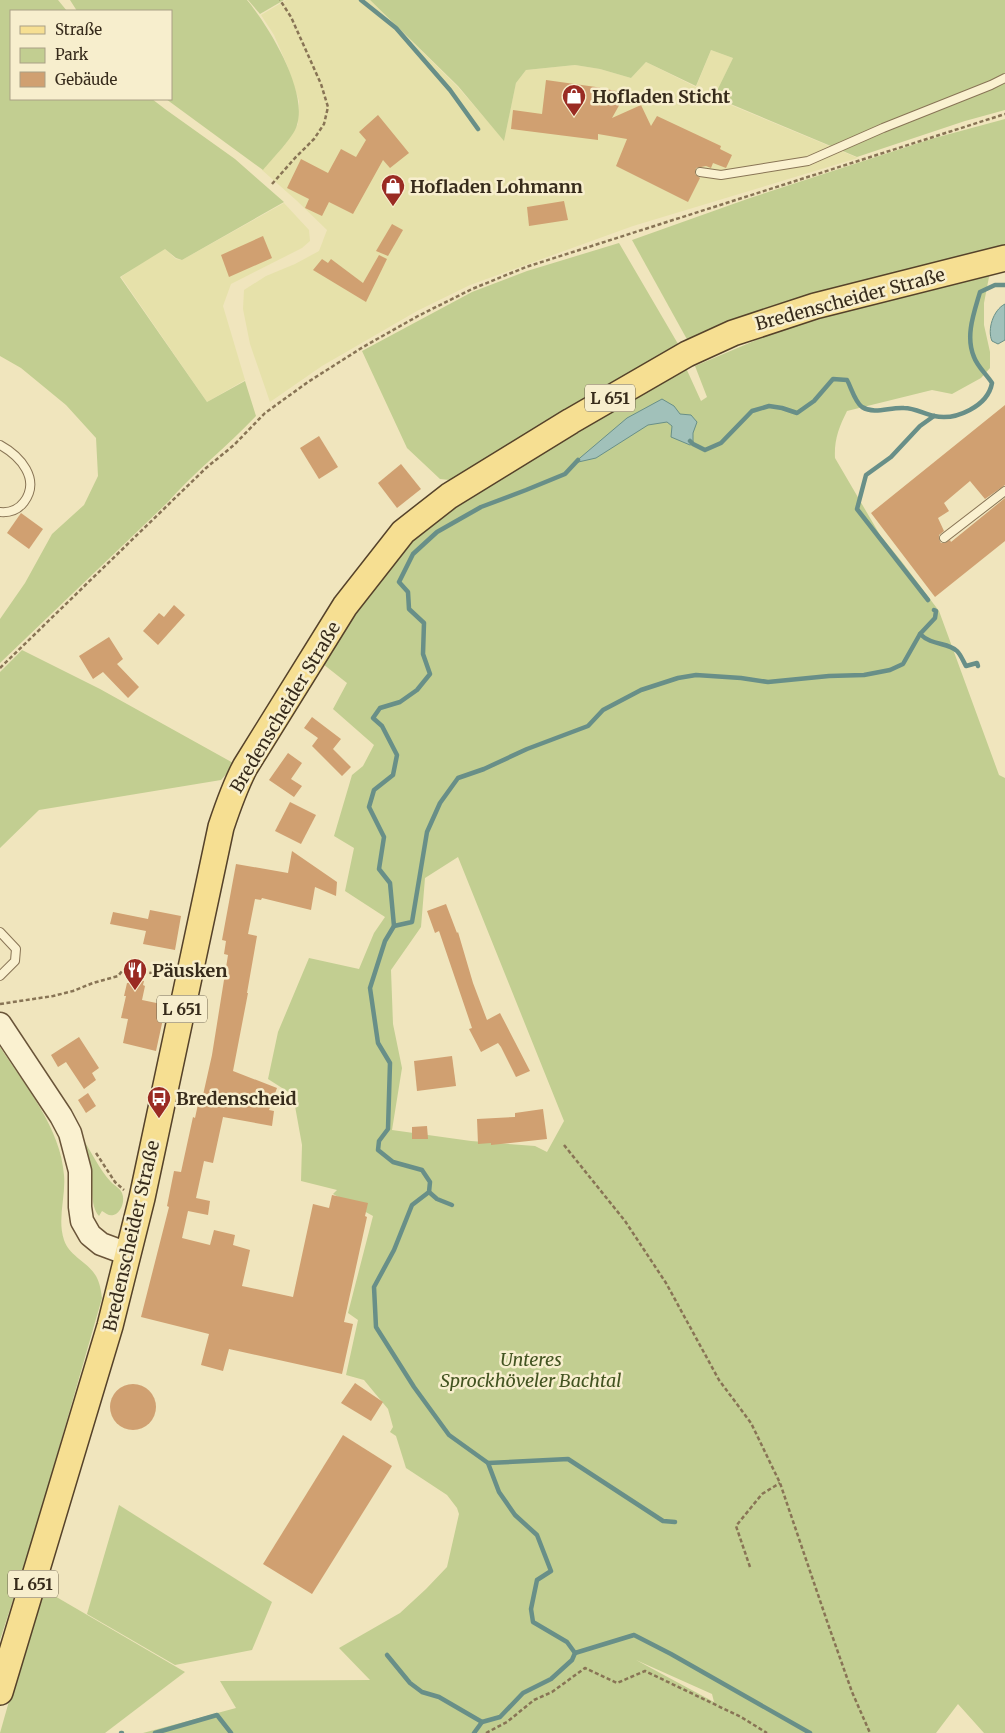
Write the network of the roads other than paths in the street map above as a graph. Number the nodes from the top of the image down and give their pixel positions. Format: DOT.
graph roads {
  1 [pos="1005,78"];
  2 [pos="700,172"];
  3 [pos="1005,258"];
  4 [pos="0,445"];
  5 [pos="1005,491"];
  6 [pos="0,512"];
  7 [pos="944,538"];
  8 [pos="0,932"];
  9 [pos="0,976"];
  10 [pos="0,1024"];
  11 [pos="128,1254"];
  12 [pos="0,1692"];
  1 -- 2 [label="lane"];
  3 -- 11 [label="main road, Bredenscheider Straße / L 651"];
  4 -- 6 [label="lane"];
  5 -- 7 [label="lane"];
  8 -- 9 [label="lane"];
  10 -- 11 [label="main road"];
  11 -- 12 [label="main road, Bredenscheider Straße / L 651"];
}
